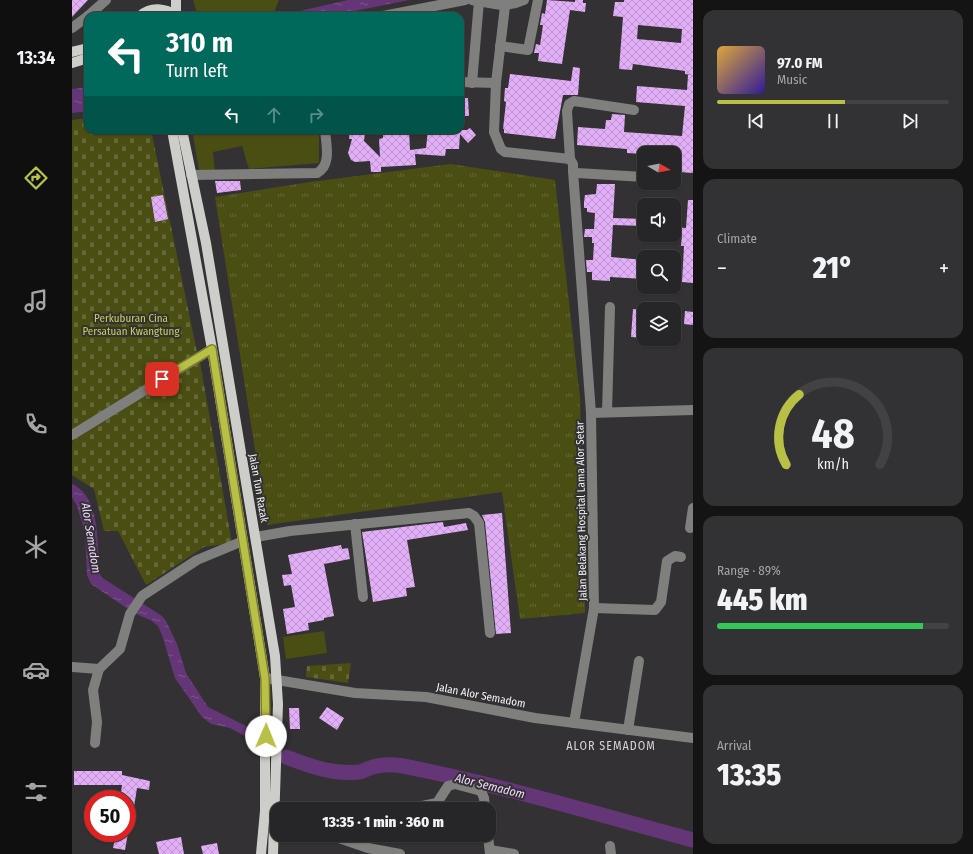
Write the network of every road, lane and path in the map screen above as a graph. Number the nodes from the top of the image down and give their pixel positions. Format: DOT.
graph roads {
  1 [pos="106,0"];
  2 [pos="155,0"];
  3 [pos="176,0"];
  4 [pos="465,0"];
  5 [pos="474,0"];
  6 [pos="524,0"];
  7 [pos="538,0"];
  8 [pos="505,6"];
  9 [pos="92,12"];
  10 [pos="144,12"];
  11 [pos="148,12"];
  12 [pos="170,12"];
  13 [pos="176,12"];
  14 [pos="404,12"];
  15 [pos="84,19"];
  16 [pos="72,28"];
  17 [pos="500,46"];
  18 [pos="84,49"];
  19 [pos="72,52"];
  20 [pos="84,59"];
  21 [pos="72,63"];
  22 [pos="464,82"];
  23 [pos="472,83"];
  24 [pos="496,83"];
  25 [pos="634,110"];
  26 [pos="173,134"];
  27 [pos="183,134"];
  28 [pos="325,134"];
  29 [pos="570,158"];
  30 [pos="573,171"];
  31 [pos="191,175"];
  32 [pos="637,177"];
  33 [pos="610,307"];
  34 [pos="212,349"];
  35 [pos="693,410"];
  36 [pos="607,412"];
  37 [pos="591,413"];
  38 [pos="72,435"];
  39 [pos="693,508"];
  40 [pos="355,524"];
  41 [pos="690,528"];
  42 [pos="256,537"];
  43 [pos="243,541"];
  44 [pos="681,557"];
  45 [pos="363,597"];
  46 [pos="594,608"];
  47 [pos="490,633"];
  48 [pos="639,661"];
  49 [pos="72,667"];
  50 [pos="99,668"];
  51 [pos="265,678"];
  52 [pos="277,680"];
  53 [pos="574,723"];
  54 [pos="628,730"];
  55 [pos="693,738"];
  56 [pos="95,743"];
  57 [pos="276,802"];
  58 [pos="438,802"];
  59 [pos="484,802"];
  60 [pos="274,842"];
  61 [pos="350,842"];
  62 [pos="489,842"];
  63 [pos="490,852"];
  64 [pos="261,854"];
  65 [pos="273,854"];
  66 [pos="400,854"];
  67 [pos="514,854"];
  1 -- 9 [label="street"];
  2 -- 10 [label="main road"];
  3 -- 13 [label="main road"];
  4 -- 14 [label="street"];
  5 -- 8 [label="street"];
  5 -- 23 [label="street"];
  6 -- 8 [label="street"];
  7 -- 17 [label="street"];
  8 -- 17 [label="street"];
  11 -- 12 [label="main road"];
  15 -- 16 [label="street"];
  17 -- 24 [label="street"];
  18 -- 19 [label="main road"];
  20 -- 21 [label="main road"];
  22 -- 23 [label="street"];
  23 -- 24 [label="street"];
  24 -- 29 [label="street"];
  25 -- 29 [label="street, Jalan Belakang Hospital Lama Alor Setar"];
  26 -- 34 [label="main road"];
  27 -- 31 [label="main road, Jalan Tun Razak"];
  28 -- 31 [label="street"];
  29 -- 30 [label="street, Jalan Belakang Hospital Lama Alor Setar"];
  30 -- 32 [label="street"];
  30 -- 37 [label="street, Jalan Belakang Hospital Lama Alor Setar"];
  31 -- 42 [label="main road, Jalan Tun Razak"];
  33 -- 36 [label="street"];
  34 -- 38 [label="street"];
  34 -- 43 [label="main road"];
  35 -- 36 [label="street"];
  36 -- 37 [label="street"];
  37 -- 46 [label="street, Jalan Belakang Hospital Lama Alor Setar"];
  39 -- 41 [label="street"];
  40 -- 42 [label="street"];
  40 -- 45 [label="street"];
  40 -- 47 [label="street"];
  42 -- 52 [label="main road, Jalan Tun Razak"];
  43 -- 50 [label="street"];
  43 -- 51 [label="main road"];
  44 -- 46 [label="street"];
  46 -- 53 [label="street, Jalan Belakang Hospital Lama Alor Setar"];
  48 -- 54 [label="street"];
  49 -- 50 [label="street"];
  50 -- 56 [label="street"];
  51 -- 52 [label="street, Jalan Alor Semadom"];
  51 -- 64 [label="main road"];
  52 -- 53 [label="street, Jalan Alor Semadom"];
  52 -- 57 [label="main road, Jalan Tun Razak"];
  53 -- 54 [label="street, Jalan Alor Semadom"];
  54 -- 55 [label="street, Jalan Alor Semadom"];
  58 -- 59 [label="street"];
  60 -- 65 [label="main road, Jalan Tun Razak"];
  61 -- 66 [label="street"];
  62 -- 63 [label="street"];
  63 -- 67 [label="street"];
}
